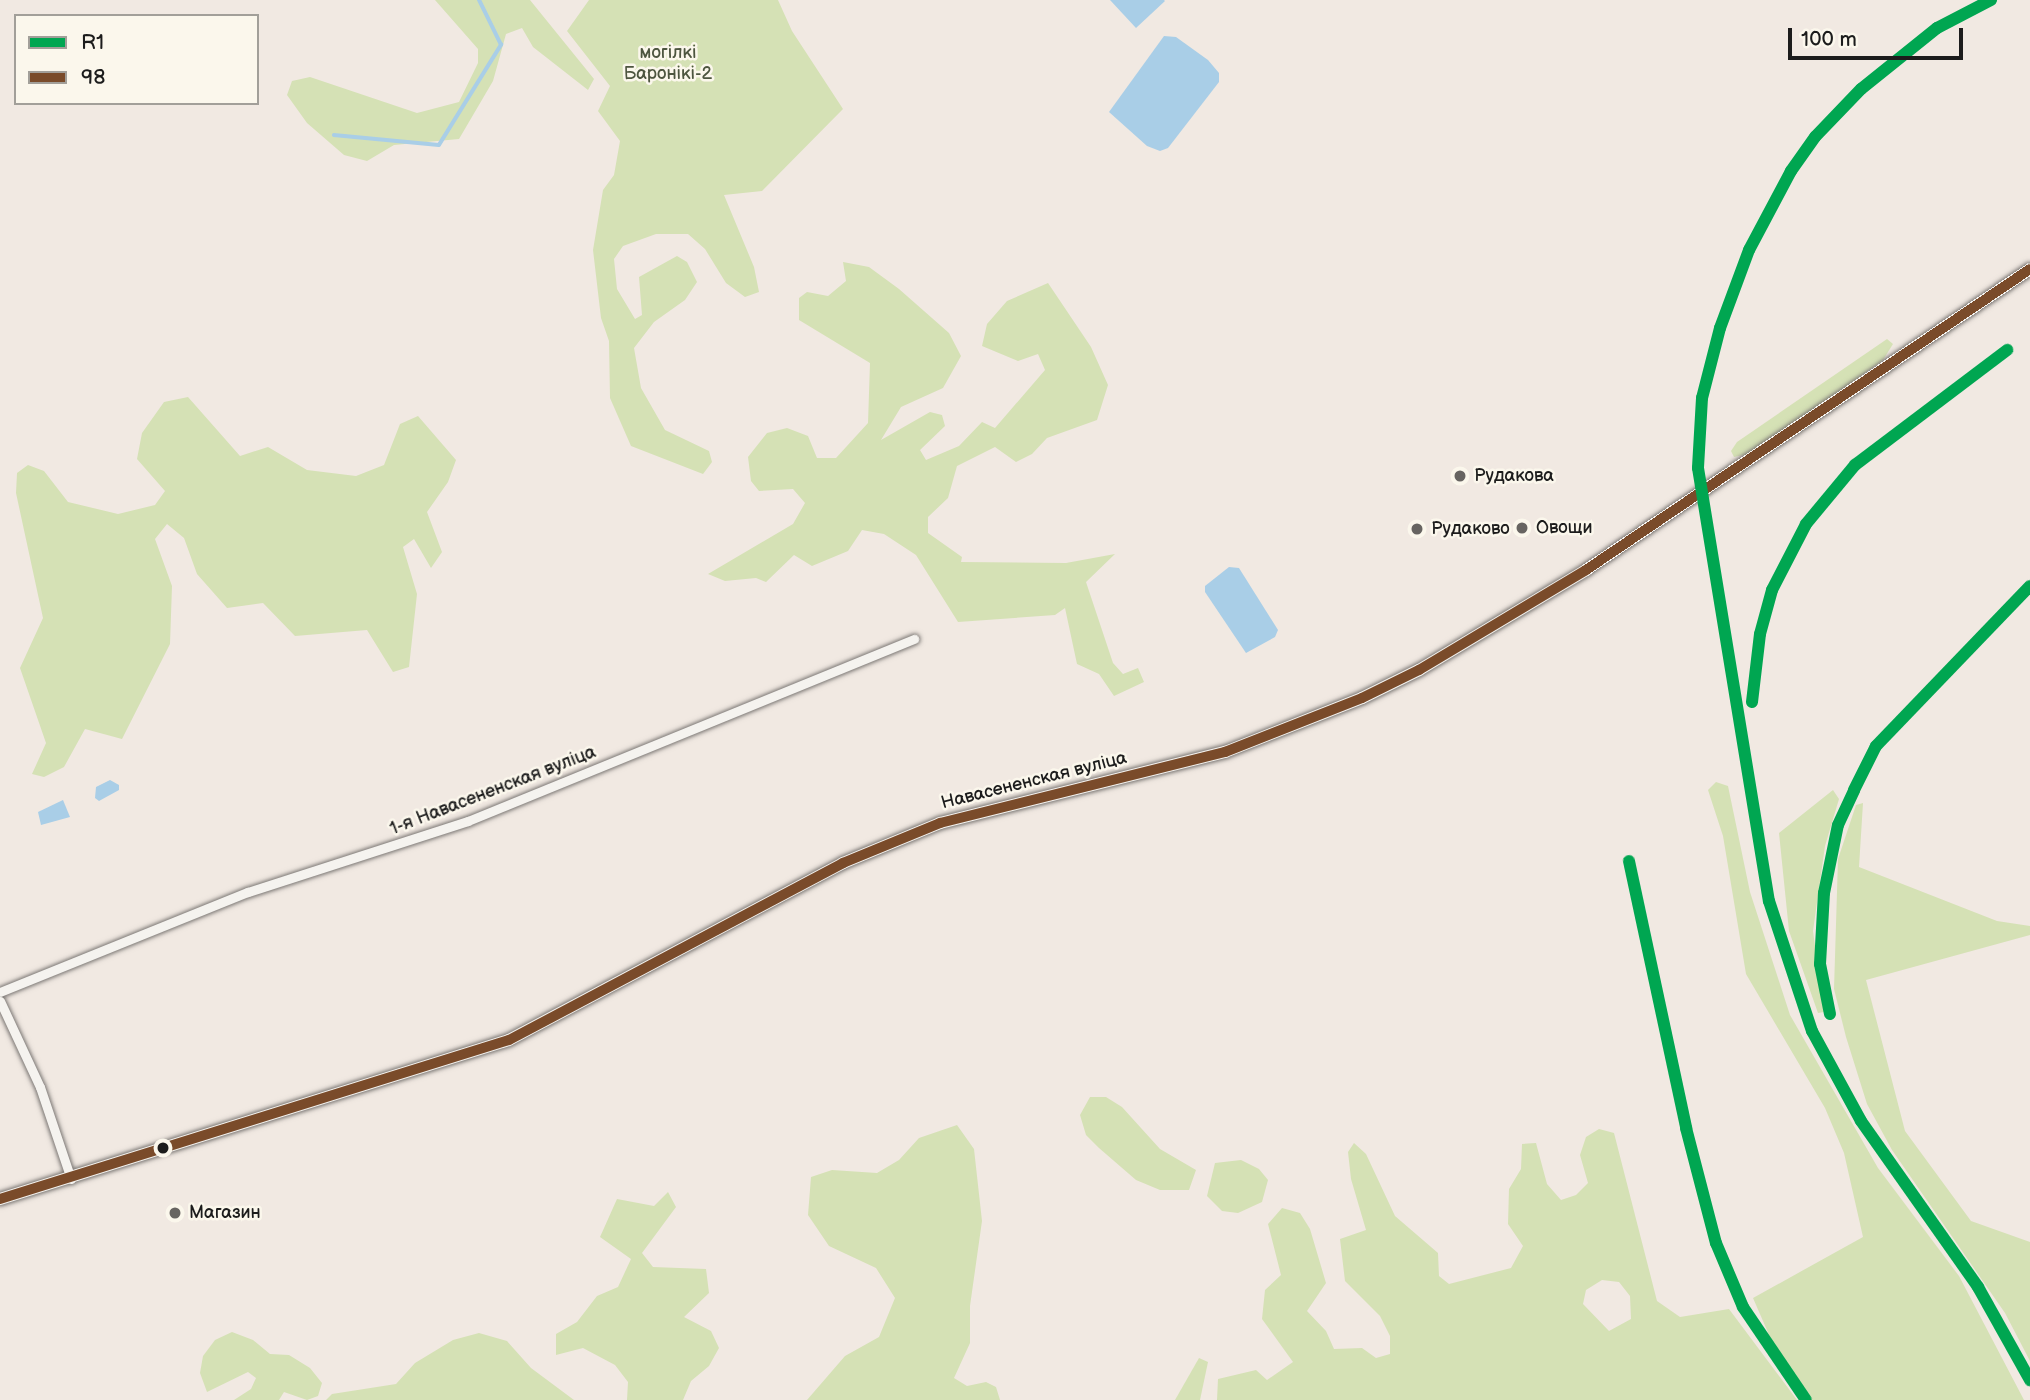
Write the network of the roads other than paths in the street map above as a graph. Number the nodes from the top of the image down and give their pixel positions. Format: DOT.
graph roads {
  1 [pos="2030,270"];
  2 [pos="914,639"];
  3 [pos="0,992"];
  4 [pos="0,1001"];
  5 [pos="71,1179"];
  6 [pos="0,1199"];
  1 -- 5 [label="main road, Навасененская вуліца"];
  2 -- 3 [label="street, 1-я Навасененская вуліца"];
  4 -- 5 [label="street"];
  5 -- 6 [label="main road, Навасененская вуліца"];
}
